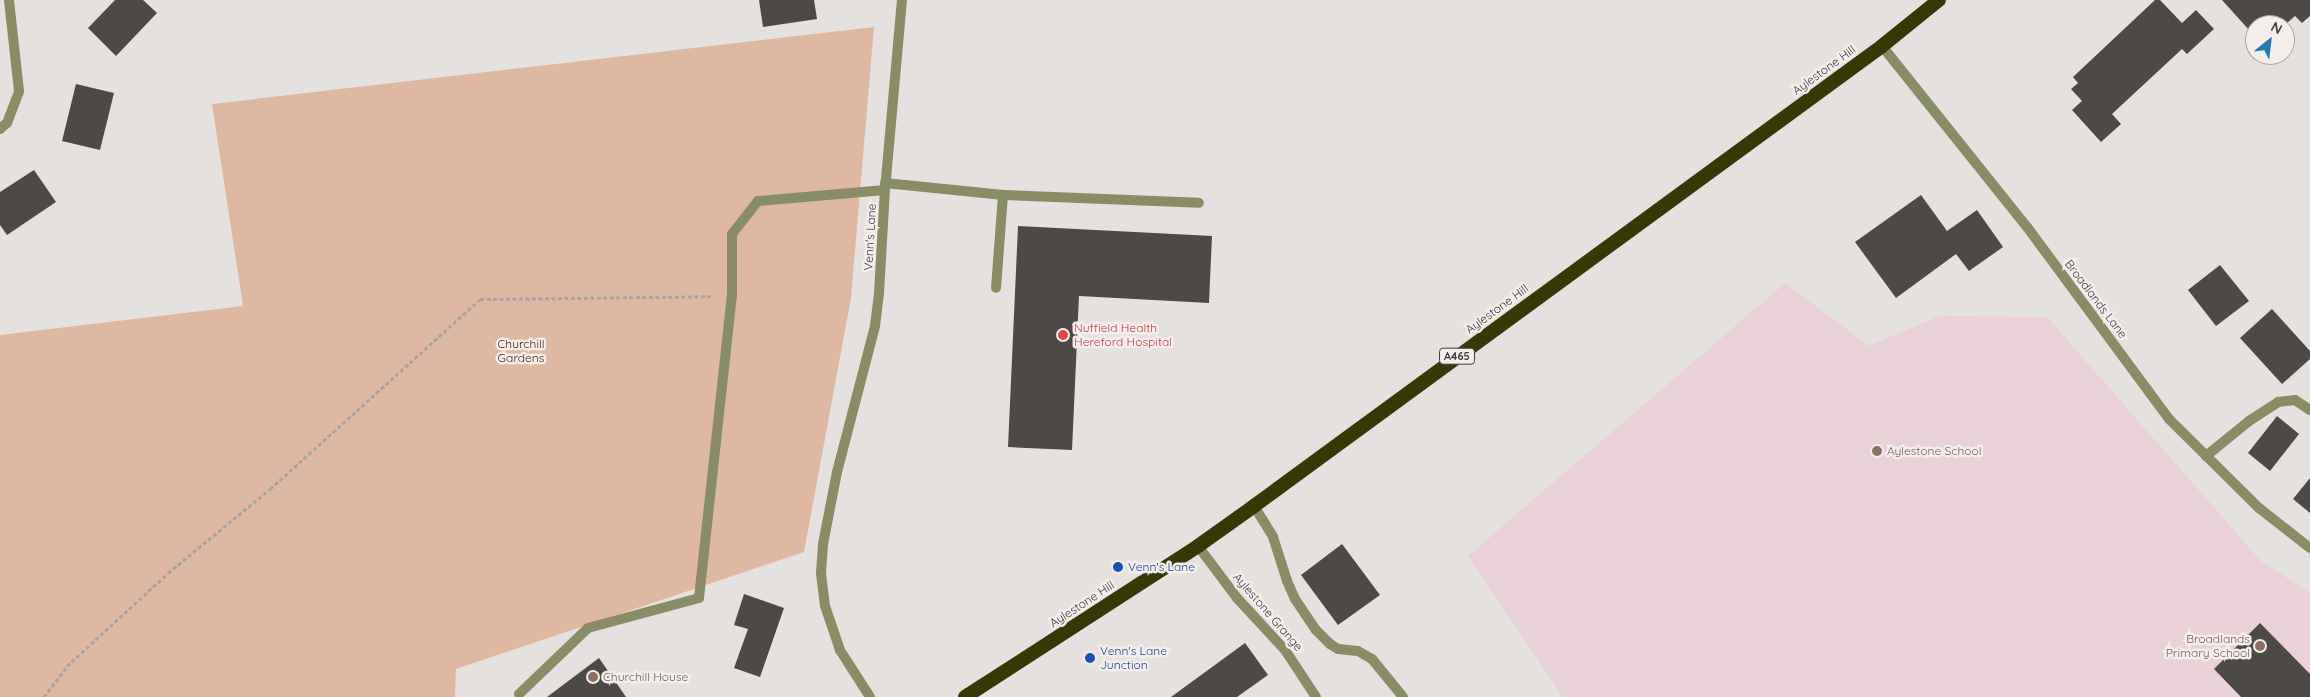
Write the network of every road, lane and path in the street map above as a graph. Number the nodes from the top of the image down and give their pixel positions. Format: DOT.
graph roads {
  1 [pos="9,0"];
  2 [pos="902,0"];
  3 [pos="1938,0"];
  4 [pos="1882,46"];
  5 [pos="0,129"];
  6 [pos="885,187"];
  7 [pos="1003,195"];
  8 [pos="1199,203"];
  9 [pos="996,288"];
  10 [pos="732,296"];
  11 [pos="2310,410"];
  12 [pos="2206,456"];
  13 [pos="1254,506"];
  14 [pos="1198,546"];
  15 [pos="2310,548"];
  16 [pos="981,693"];
  17 [pos="519,694"];
  18 [pos="44,697"];
  19 [pos="870,697"];
  20 [pos="965,697"];
  21 [pos="1316,697"];
  22 [pos="1403,697"];
  1 -- 5 [label="street"];
  2 -- 6 [label="street, Venn's Lane"];
  3 -- 4 [label="highway, Aylestone Hill / A465"];
  4 -- 12 [label="street, Broadlands Lane"];
  4 -- 13 [label="highway, Aylestone Hill / A465"];
  6 -- 7 [label="street"];
  6 -- 10 [label="street"];
  6 -- 19 [label="street, Venn's Lane"];
  7 -- 8 [label="street"];
  7 -- 9 [label="street"];
  10 -- 17 [label="street"];
  10 -- 18 [label="path"];
  11 -- 12 [label="street"];
  12 -- 15 [label="street, Broadlands Lane"];
  13 -- 14 [label="highway, Aylestone Hill / A465"];
  13 -- 22 [label="street"];
  14 -- 16 [label="highway, Aylestone Hill / A465"];
  14 -- 21 [label="street, Aylestone Grange"];
  16 -- 20 [label="highway, Aylestone Hill / A465"];
}
